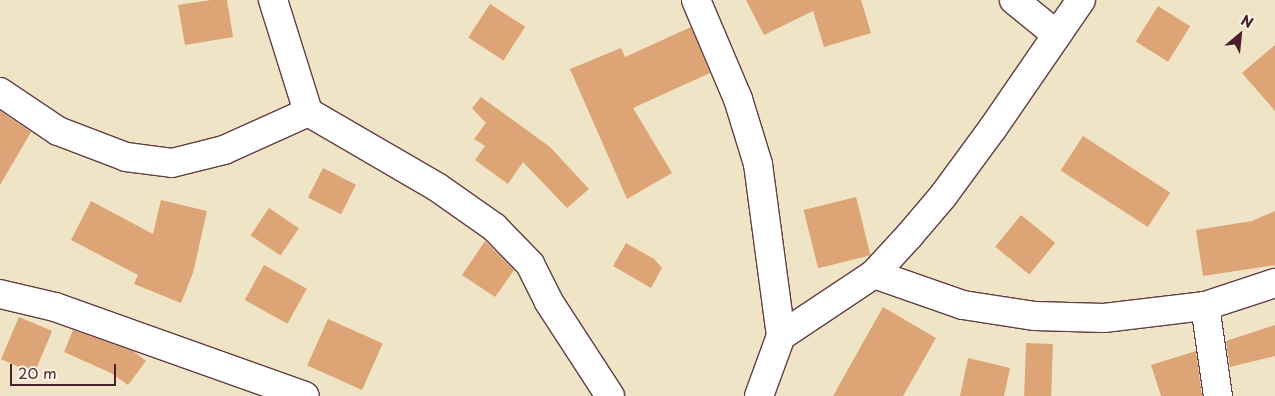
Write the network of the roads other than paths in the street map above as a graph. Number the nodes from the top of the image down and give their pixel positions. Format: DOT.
graph roads {
  1 [pos="273,0"];
  2 [pos="696,0"];
  3 [pos="1014,0"];
  4 [pos="1081,0"];
  5 [pos="1057,35"];
  6 [pos="0,92"];
  7 [pos="308,112"];
  8 [pos="874,274"];
  9 [pos="1275,283"];
  10 [pos="0,294"];
  11 [pos="1205,306"];
  12 [pos="781,336"];
  13 [pos="305,396"];
  14 [pos="610,396"];
  15 [pos="760,396"];
  16 [pos="1218,396"];
  1 -- 7 [label="street"];
  2 -- 12 [label="street"];
  3 -- 5 [label="street"];
  4 -- 5 [label="street"];
  5 -- 8 [label="street"];
  6 -- 7 [label="street"];
  7 -- 14 [label="street"];
  8 -- 11 [label="street"];
  8 -- 12 [label="street"];
  9 -- 11 [label="street"];
  10 -- 13 [label="street"];
  11 -- 16 [label="street"];
  12 -- 15 [label="street"];
}
